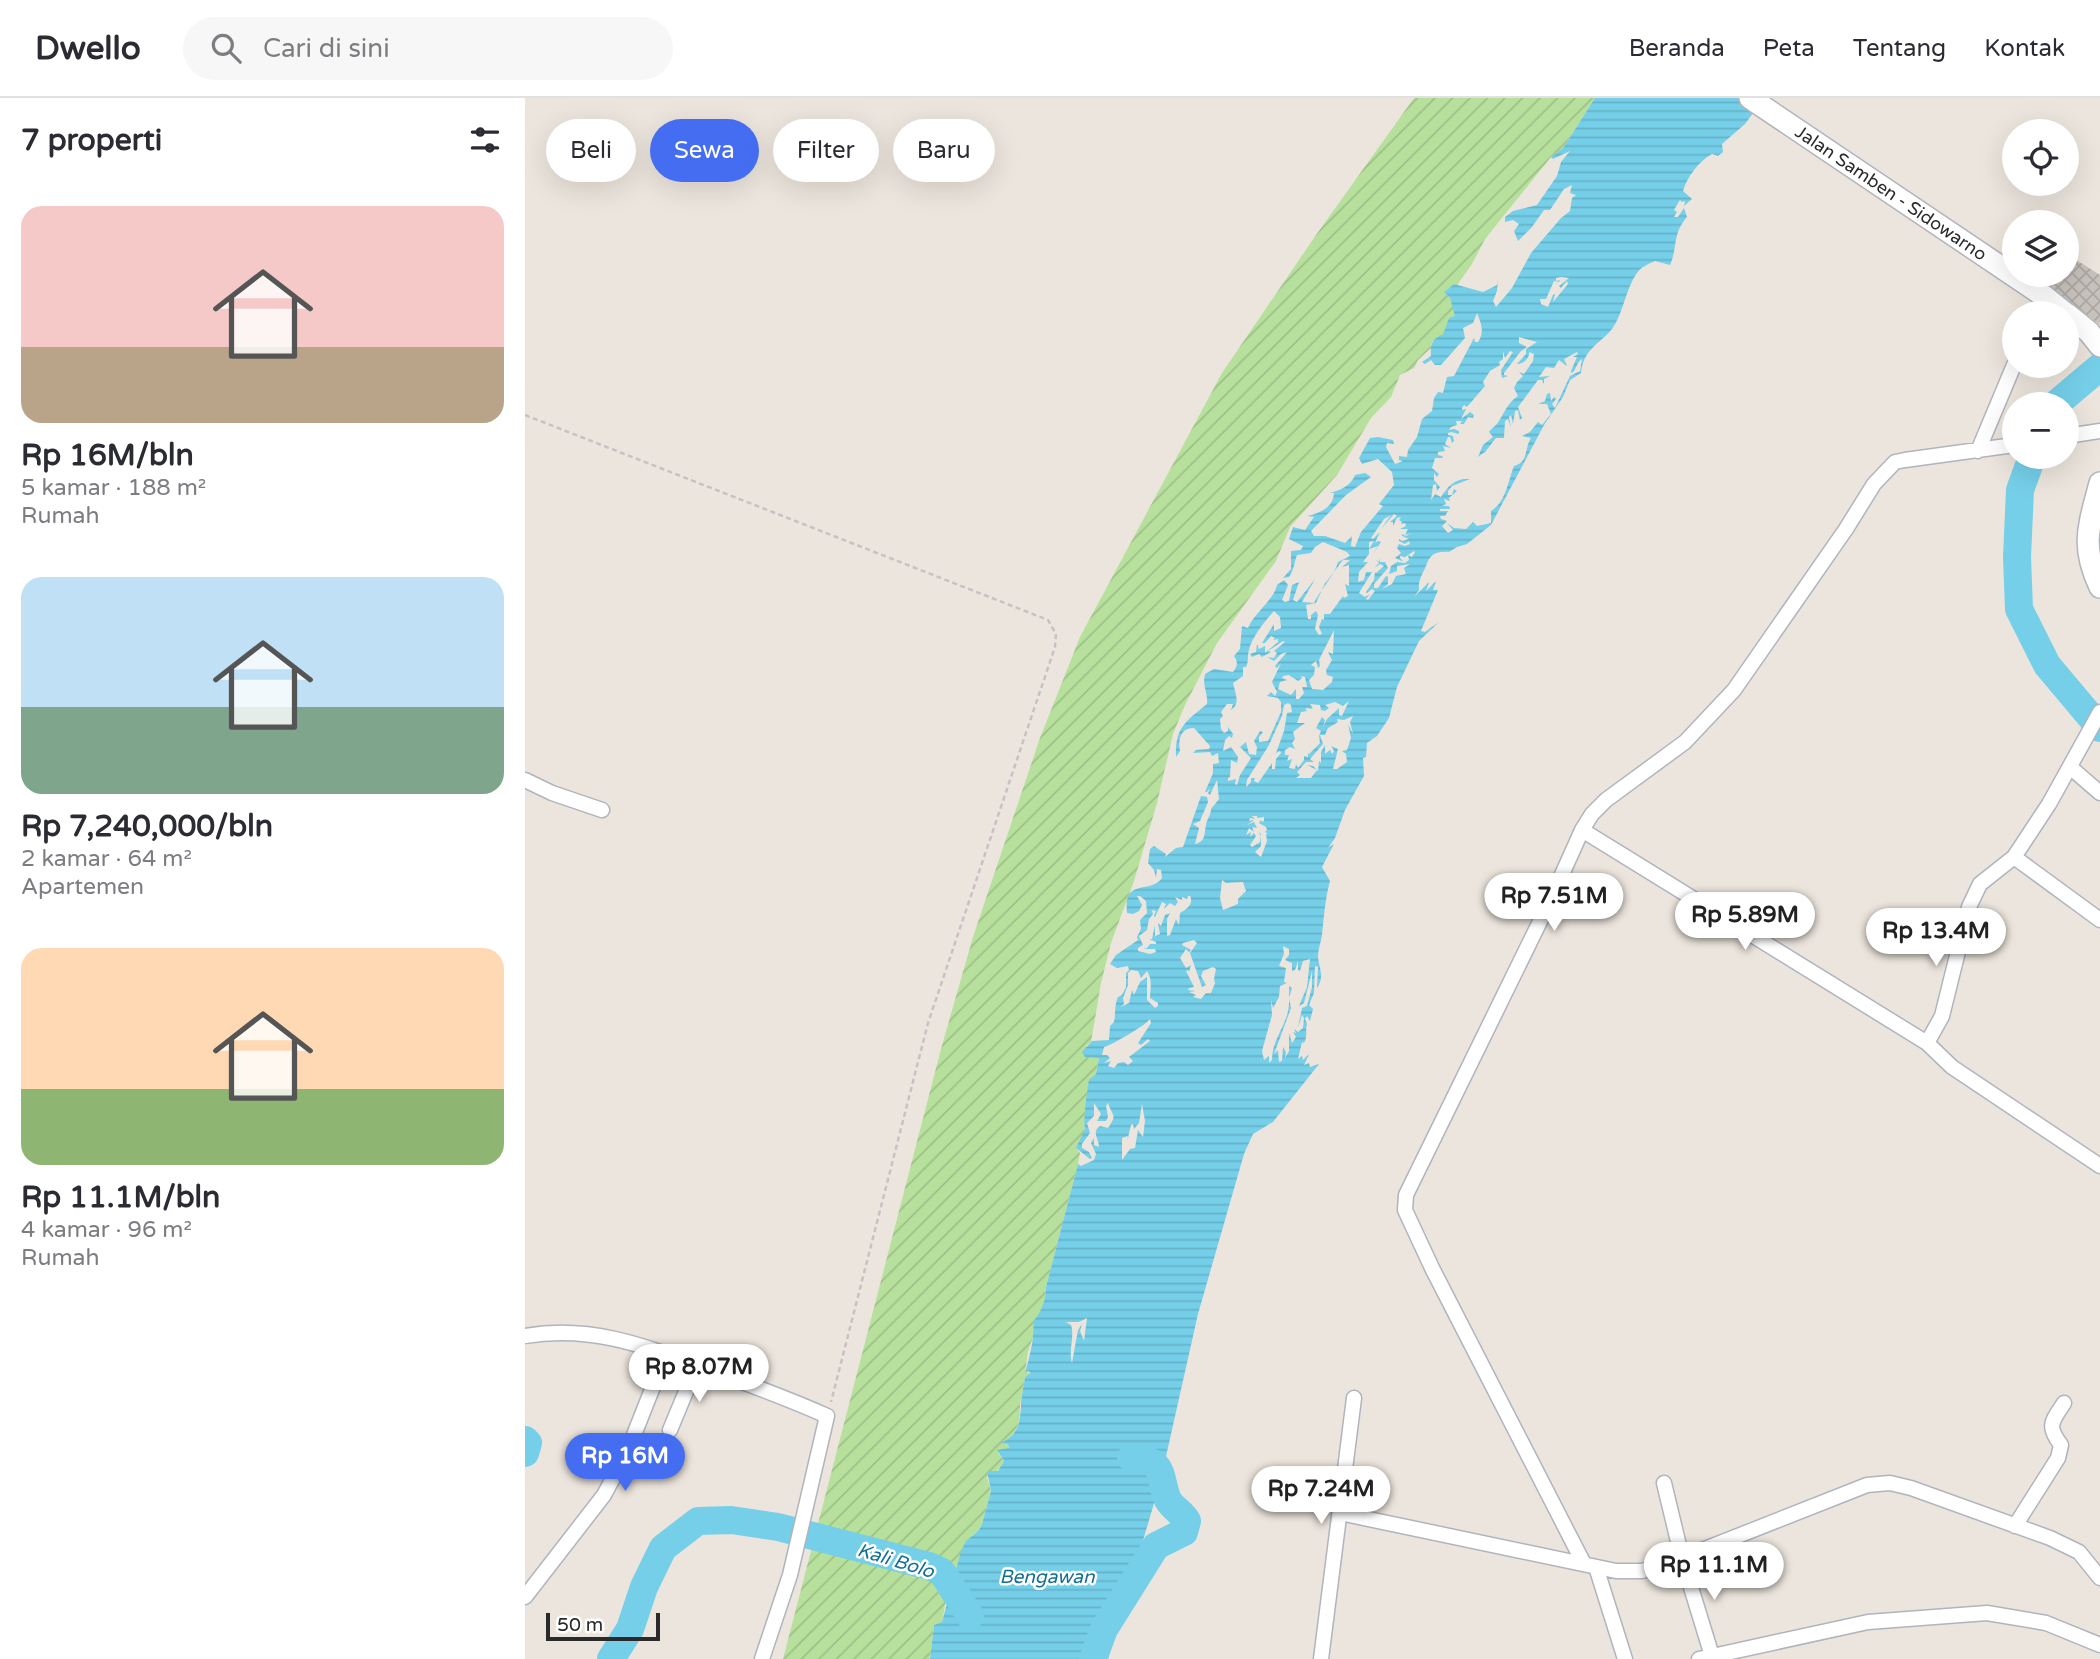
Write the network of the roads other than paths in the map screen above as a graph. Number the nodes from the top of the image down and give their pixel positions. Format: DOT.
graph roads {
  1 [pos="1750,98"];
  2 [pos="2034,301"];
  3 [pos="2079,324"];
  4 [pos="2100,346"];
  5 [pos="2009,378"];
  6 [pos="2100,431"];
  7 [pos="2079,434"];
  8 [pos="2002,447"];
  9 [pos="1978,451"];
  10 [pos="2100,483"];
  11 [pos="2100,587"];
  12 [pos="2100,712"];
  13 [pos="2070,767"];
  14 [pos="525,780"];
  15 [pos="2100,793"];
  16 [pos="602,810"];
  17 [pos="1582,830"];
  18 [pos="2014,857"];
  19 [pos="2100,920"];
  20 [pos="1927,1044"];
  21 [pos="2100,1166"];
  22 [pos="525,1336"];
  23 [pos="666,1354"];
  24 [pos="697,1365"];
  25 [pos="1354,1398"];
  26 [pos="2063,1403"];
  27 [pos="670,1430"];
  28 [pos="1664,1483"];
  29 [pos="1340,1513"];
  30 [pos="2015,1526"];
  31 [pos="1682,1558"];
  32 [pos="1590,1566"];
  33 [pos="2098,1569"];
  34 [pos="525,1597"];
  35 [pos="2100,1645"];
  36 [pos="1705,1657"];
  37 [pos="762,1659"];
  38 [pos="1321,1659"];
  39 [pos="1625,1659"];
  1 -- 2 [label="street, Jalan Samben - Sidowarno"];
  3 -- 4 [label="street, Jalan Samben - Sidowarno"];
  5 -- 9 [label="street"];
  6 -- 7 [label="street"];
  8 -- 9 [label="street"];
  9 -- 17 [label="street"];
  10 -- 11 [label="street"];
  12 -- 13 [label="street"];
  13 -- 15 [label="street"];
  13 -- 18 [label="street"];
  14 -- 16 [label="street"];
  17 -- 20 [label="street"];
  17 -- 32 [label="street"];
  18 -- 19 [label="street"];
  18 -- 20 [label="street"];
  20 -- 21 [label="street"];
  22 -- 23 [label="street"];
  23 -- 24 [label="street"];
  23 -- 34 [label="street"];
  24 -- 27 [label="street"];
  24 -- 37 [label="street"];
  25 -- 29 [label="street"];
  26 -- 30 [label="street"];
  28 -- 31 [label="street"];
  29 -- 32 [label="street"];
  29 -- 38 [label="street"];
  30 -- 31 [label="street"];
  30 -- 33 [label="street"];
  31 -- 32 [label="street"];
  31 -- 36 [label="street"];
  32 -- 39 [label="street"];
  35 -- 36 [label="street"];
}
